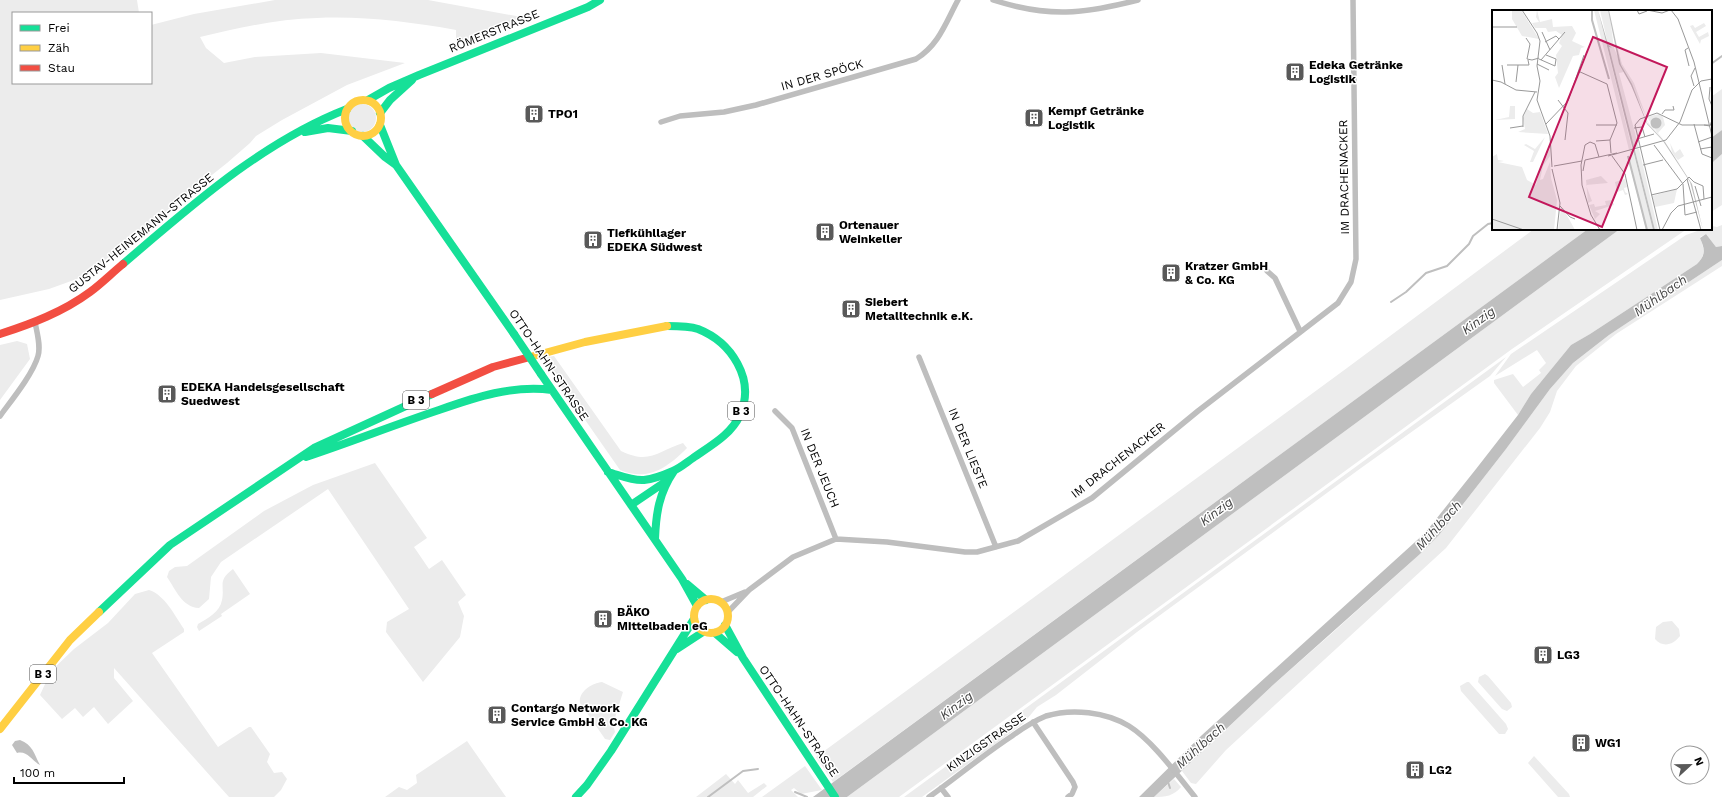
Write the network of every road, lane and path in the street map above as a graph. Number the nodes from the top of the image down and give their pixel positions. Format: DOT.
graph roads {
  1 [pos="600,0"];
  2 [pos="958,0"];
  3 [pos="993,0"];
  4 [pos="1138,0"];
  5 [pos="1353,0"];
  6 [pos="418,75"];
  7 [pos="368,100"];
  8 [pos="347,109"];
  9 [pos="380,113"];
  10 [pos="661,122"];
  11 [pos="380,124"];
  12 [pos="352,131"];
  13 [pos="290,136"];
  14 [pos="362,136"];
  15 [pos="396,165"];
  16 [pos="1267,271"];
  17 [pos="35,322"];
  18 [pos="1300,331"];
  19 [pos="0,334"];
  20 [pos="919,357"];
  21 [pos="552,390"];
  22 [pos="775,411"];
  23 [pos="0,416"];
  24 [pos="295,460"];
  25 [pos="674,471"];
  26 [pos="608,472"];
  27 [pos="666,481"];
  28 [pos="631,505"];
  29 [pos="655,539"];
  30 [pos="836,539"];
  31 [pos="996,547"];
  32 [pos="682,579"];
  33 [pos="749,590"];
  34 [pos="706,600"];
  35 [pos="721,602"];
  36 [pos="697,606"];
  37 [pos="727,613"];
  38 [pos="694,619"];
  39 [pos="725,625"];
  40 [pos="703,632"];
  41 [pos="716,633"];
  42 [pos="675,651"];
  43 [pos="743,658"];
  44 [pos="1033,722"];
  45 [pos="0,728"];
  46 [pos="941,788"];
  47 [pos="576,797"];
  48 [pos="836,797"];
  49 [pos="929,797"];
  50 [pos="948,797"];
  51 [pos="1068,797"];
  52 [pos="1195,797"];
  1 -- 6 [label="main road, RÖMERSTRASSE"];
  2 -- 10 [label="street, IN DER SPÖCK"];
  3 -- 4 [label="street"];
  5 -- 18 [label="street, IM DRACHENACKER"];
  6 -- 7 [label="main road, RÖMERSTRASSE"];
  6 -- 9 [label="main road, RÖMERSTRASSE"];
  7 -- 8 [label="main road"];
  7 -- 9 [label="main road"];
  8 -- 12 [label="main road"];
  8 -- 13 [label="main road, GUSTAV-HEINEMANN-STRASSE"];
  9 -- 11 [label="main road"];
  11 -- 14 [label="main road"];
  11 -- 15 [label="main road, OTTO-HAHN-STRASSE"];
  12 -- 13 [label="main road, GUSTAV-HEINEMANN-STRASSE"];
  12 -- 14 [label="main road"];
  13 -- 17 [label="main road, GUSTAV-HEINEMANN-STRASSE"];
  14 -- 15 [label="main road, OTTO-HAHN-STRASSE"];
  15 -- 21 [label="main road, OTTO-HAHN-STRASSE, bridge"];
  16 -- 18 [label="street"];
  17 -- 19 [label="main road, GUSTAV-HEINEMANN-STRASSE"];
  17 -- 23 [label="street"];
  18 -- 31 [label="street, IM DRACHENACKER"];
  20 -- 31 [label="street, IN DER LIESTE"];
  21 -- 24 [label="main road, B 3"];
  21 -- 26 [label="main road, OTTO-HAHN-STRASSE"];
  22 -- 30 [label="street, IN DER JEUCH"];
  24 -- 25 [label="main road, B 3"];
  24 -- 45 [label="main road, B 3"];
  25 -- 26 [label="main road, B 3"];
  25 -- 27 [label="main road, B 3"];
  26 -- 28 [label="main road, OTTO-HAHN-STRASSE"];
  27 -- 28 [label="main road, B 3"];
  27 -- 29 [label="main road, B 3"];
  28 -- 29 [label="main road, OTTO-HAHN-STRASSE"];
  29 -- 32 [label="main road, OTTO-HAHN-STRASSE"];
  30 -- 31 [label="street, IM DRACHENACKER"];
  30 -- 33 [label="street, IM DRACHENACKER"];
  32 -- 34 [label="main road, OTTO-HAHN-STRASSE"];
  32 -- 36 [label="main road, OTTO-HAHN-STRASSE"];
  33 -- 35 [label="street, IM DRACHENACKER"];
  33 -- 37 [label="street, IM DRACHENACKER"];
  34 -- 35 [label="main road"];
  34 -- 36 [label="main road"];
  35 -- 37 [label="main road"];
  36 -- 38 [label="main road"];
  37 -- 39 [label="main road"];
  38 -- 40 [label="main road"];
  38 -- 42 [label="main road"];
  39 -- 41 [label="main road"];
  39 -- 43 [label="main road, OTTO-HAHN-STRASSE"];
  40 -- 41 [label="main road"];
  40 -- 42 [label="main road"];
  41 -- 43 [label="main road, OTTO-HAHN-STRASSE"];
  42 -- 47 [label="main road"];
  43 -- 48 [label="main road, OTTO-HAHN-STRASSE"];
  44 -- 46 [label="street, KINZIGSTRASSE"];
  44 -- 51 [label="street"];
  44 -- 52 [label="street, KINZIGSTRASSE"];
  46 -- 49 [label="street, KINZIGSTRASSE"];
  46 -- 50 [label="street"];
}
